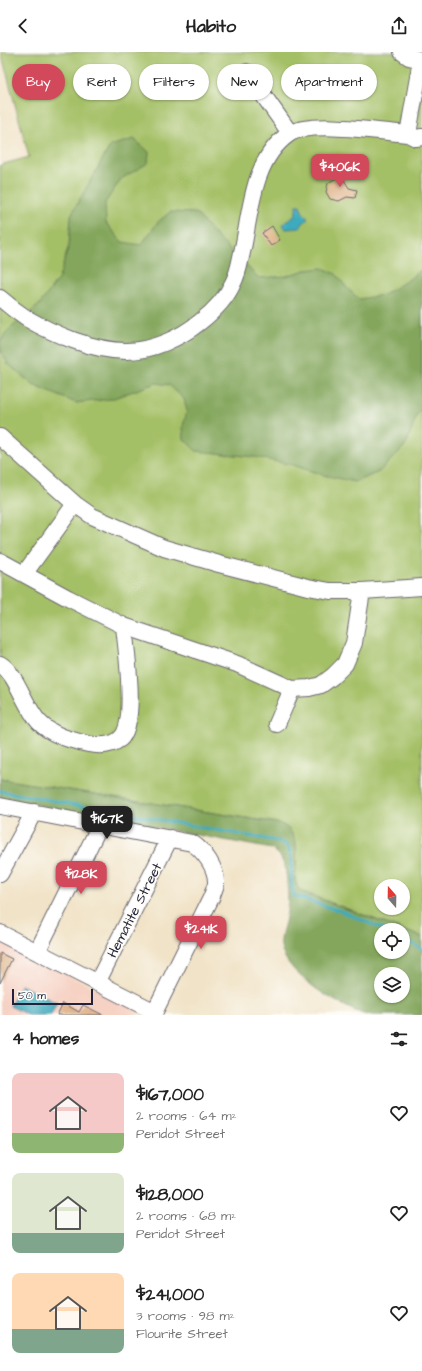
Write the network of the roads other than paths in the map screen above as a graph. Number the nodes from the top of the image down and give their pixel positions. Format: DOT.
graph roads {
  1 [pos="402,52"];
  2 [pos="422,60"];
  3 [pos="267,100"];
  4 [pos="290,133"];
  5 [pos="417,139"];
  6 [pos="0,298"];
  7 [pos="0,437"];
  8 [pos="75,504"];
  9 [pos="0,561"];
  10 [pos="24,574"];
  11 [pos="422,587"];
  12 [pos="362,591"];
  13 [pos="124,626"];
  14 [pos="0,664"];
  15 [pos="292,689"];
  16 [pos="277,724"];
  17 [pos="0,806"];
  18 [pos="34,812"];
  19 [pos="100,825"];
  20 [pos="170,838"];
  21 [pos="0,874"];
  22 [pos="0,933"];
  23 [pos="37,952"];
  24 [pos="98,983"];
  25 [pos="154,1013"];
  1 -- 2 [label="street"];
  2 -- 5 [label="street"];
  3 -- 4 [label="street"];
  4 -- 5 [label="street"];
  4 -- 6 [label="street"];
  7 -- 8 [label="street"];
  8 -- 10 [label="street"];
  8 -- 12 [label="street"];
  9 -- 10 [label="street"];
  10 -- 13 [label="street"];
  11 -- 12 [label="street"];
  12 -- 15 [label="street"];
  13 -- 14 [label="street"];
  13 -- 15 [label="street"];
  15 -- 16 [label="street"];
  17 -- 18 [label="street"];
  18 -- 19 [label="street"];
  18 -- 21 [label="street"];
  19 -- 20 [label="street"];
  19 -- 23 [label="street"];
  20 -- 24 [label="street, Hematite Street"];
  20 -- 25 [label="street"];
  22 -- 23 [label="street"];
  23 -- 24 [label="street"];
  24 -- 25 [label="street"];
}
